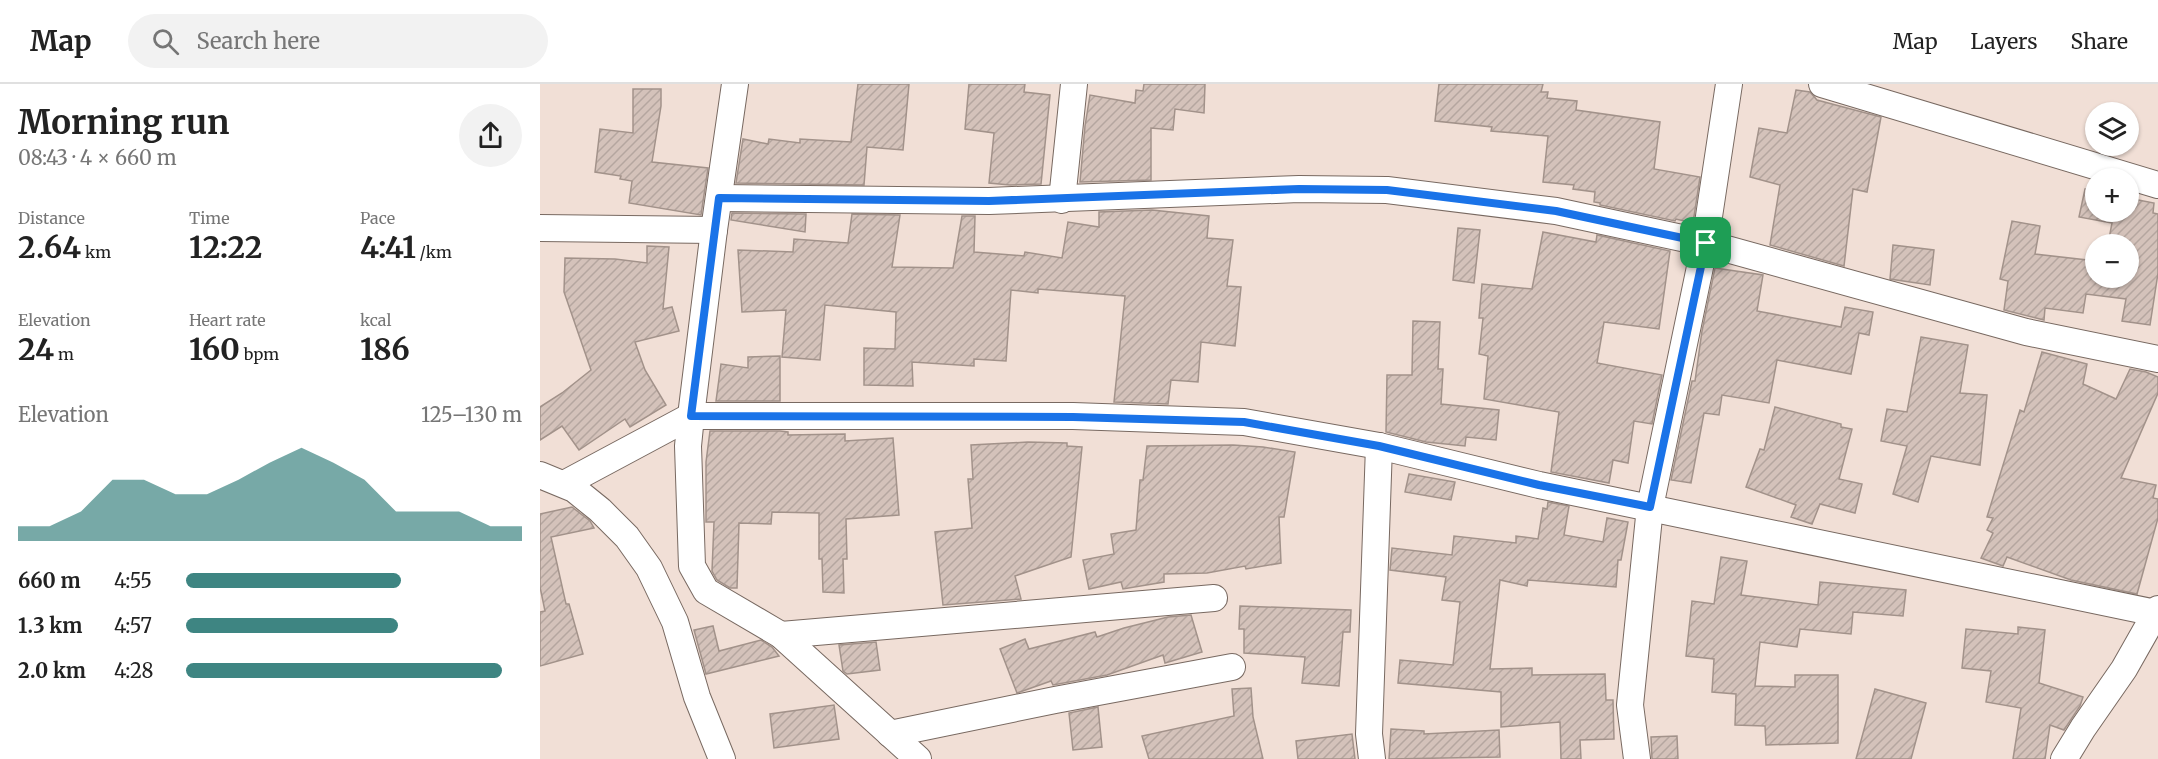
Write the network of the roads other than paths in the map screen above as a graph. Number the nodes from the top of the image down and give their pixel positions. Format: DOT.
graph roads {
  1 [pos="735,84"];
  2 [pos="1074,84"];
  3 [pos="1729,84"];
  4 [pos="1822,84"];
  5 [pos="2158,185"];
  6 [pos="719,198"];
  7 [pos="1062,200"];
  8 [pos="540,228"];
  9 [pos="714,230"];
  10 [pos="1706,243"];
  11 [pos="2158,359"];
  12 [pos="691,416"];
  13 [pos="1379,446"];
  14 [pos="540,476"];
  15 [pos="564,484"];
  16 [pos="1650,507"];
  17 [pos="1214,598"];
  18 [pos="2157,611"];
  19 [pos="781,635"];
  20 [pos="1232,667"];
  21 [pos="890,734"];
  22 [pos="722,759"];
  23 [pos="918,759"];
  24 [pos="1372,759"];
  25 [pos="1637,759"];
  26 [pos="2064,759"];
  1 -- 6 [label="street"];
  2 -- 7 [label="street"];
  3 -- 10 [label="street"];
  4 -- 5 [label="street"];
  6 -- 7 [label="street"];
  6 -- 9 [label="street"];
  7 -- 10 [label="street"];
  8 -- 9 [label="street"];
  9 -- 12 [label="street"];
  10 -- 11 [label="street"];
  10 -- 16 [label="street"];
  12 -- 13 [label="street"];
  12 -- 15 [label="street"];
  12 -- 19 [label="street"];
  13 -- 16 [label="street"];
  13 -- 24 [label="street"];
  14 -- 15 [label="street"];
  15 -- 22 [label="street"];
  16 -- 18 [label="street"];
  16 -- 25 [label="street"];
  17 -- 19 [label="street"];
  18 -- 26 [label="street"];
  19 -- 21 [label="street"];
  20 -- 21 [label="street"];
  21 -- 23 [label="street"];
}
